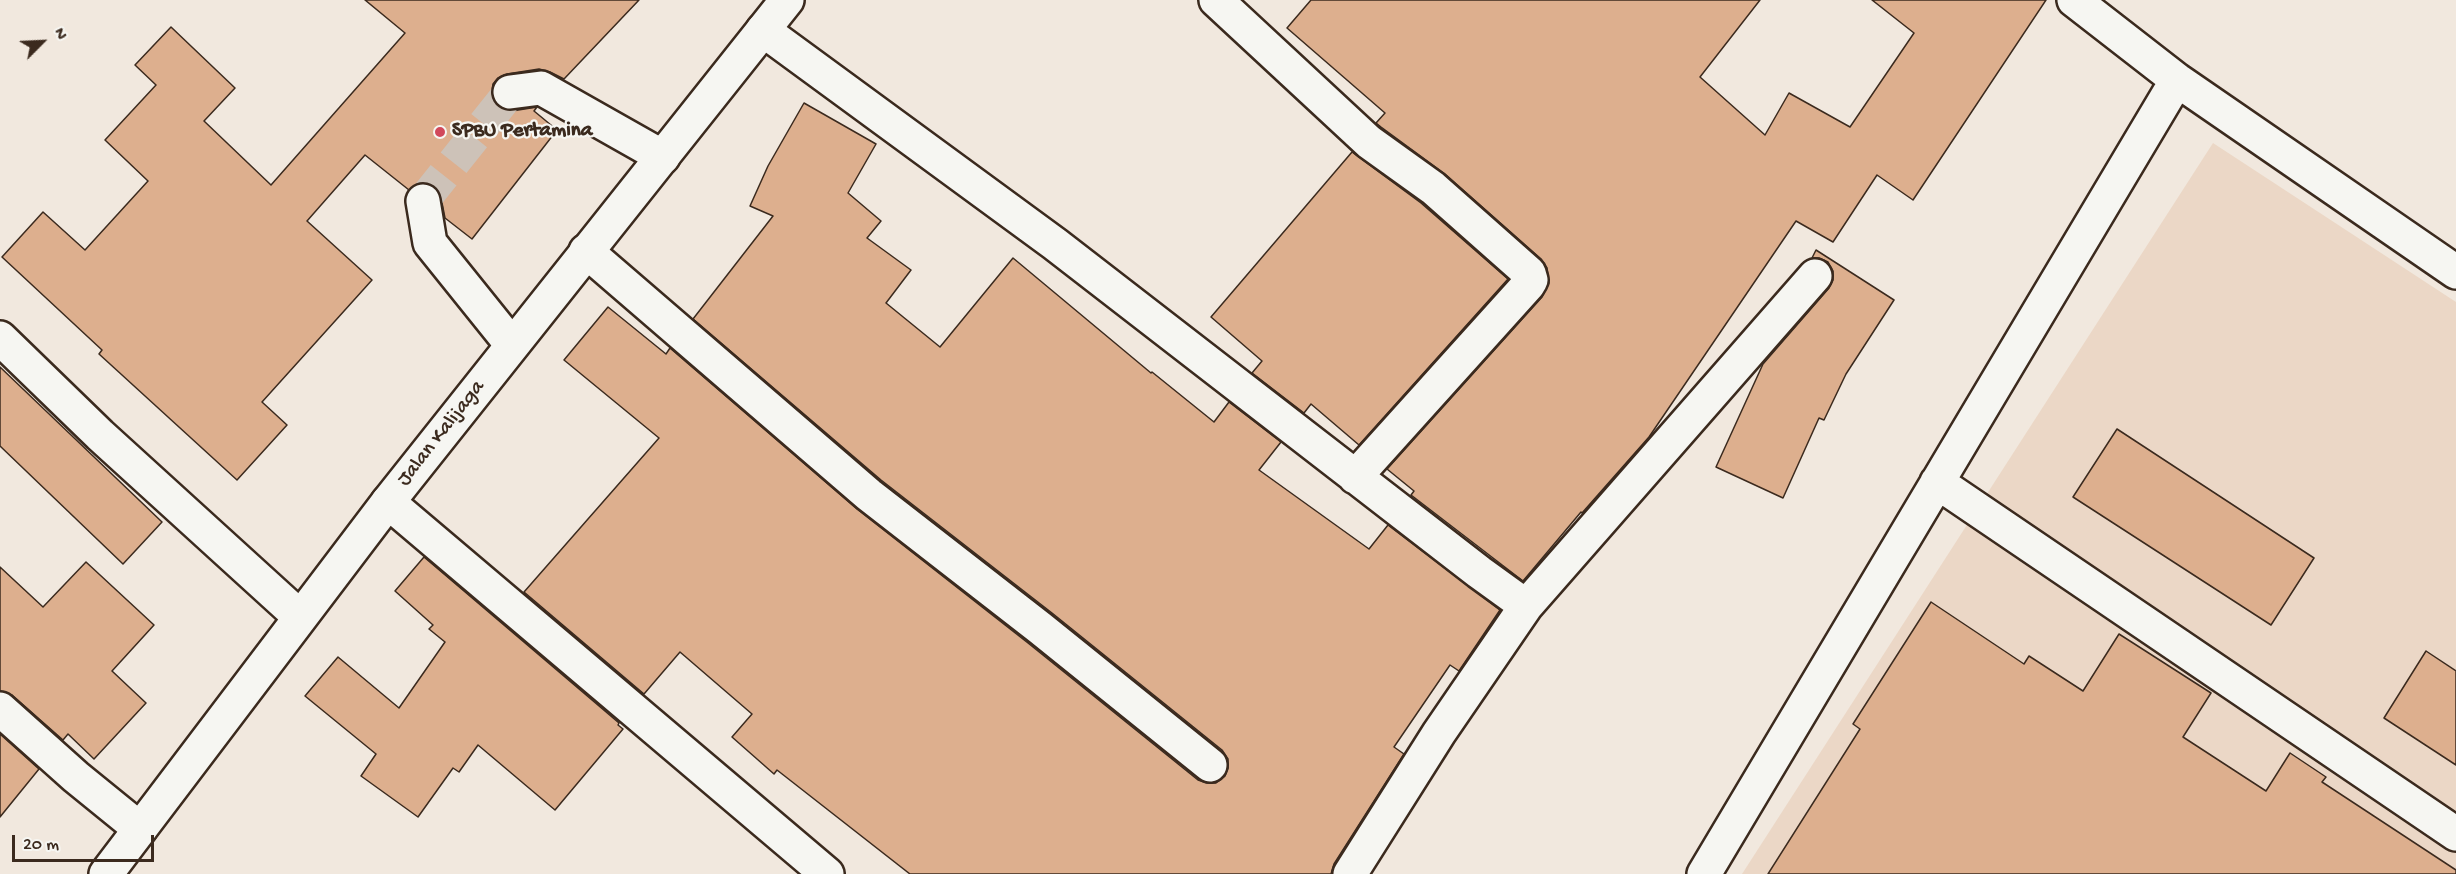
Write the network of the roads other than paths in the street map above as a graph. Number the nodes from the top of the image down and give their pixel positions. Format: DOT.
graph roads {
  1 [pos="787,0"];
  2 [pos="1216,0"];
  3 [pos="2074,0"];
  4 [pos="763,30"];
  5 [pos="2177,80"];
  6 [pos="510,92"];
  7 [pos="663,157"];
  8 [pos="423,201"];
  9 [pos="586,251"];
  10 [pos="2456,272"];
  11 [pos="1815,276"];
  12 [pos="0,338"];
  13 [pos="512,345"];
  14 [pos="1355,477"];
  15 [pos="1937,482"];
  16 [pos="388,502"];
  17 [pos="1526,606"];
  18 [pos="300,617"];
  19 [pos="0,709"];
  20 [pos="1210,765"];
  21 [pos="140,829"];
  22 [pos="2456,834"];
  23 [pos="106,874"];
  24 [pos="826,874"];
  25 [pos="1350,874"];
  26 [pos="1704,874"];
  1 -- 4 [label="main road, Jalan Kalijaga"];
  2 -- 14 [label="main road"];
  3 -- 5 [label="main road"];
  4 -- 7 [label="main road, Jalan Kalijaga"];
  4 -- 14 [label="main road"];
  5 -- 10 [label="main road"];
  5 -- 15 [label="main road"];
  6 -- 7 [label="main road"];
  7 -- 9 [label="main road, Jalan Kalijaga"];
  8 -- 13 [label="main road"];
  9 -- 13 [label="main road, Jalan Kalijaga"];
  9 -- 20 [label="main road"];
  11 -- 17 [label="main road"];
  12 -- 18 [label="main road"];
  13 -- 16 [label="main road, Jalan Kalijaga"];
  14 -- 17 [label="main road"];
  15 -- 22 [label="main road"];
  15 -- 26 [label="main road"];
  16 -- 18 [label="main road, Jalan Kalijaga"];
  16 -- 24 [label="main road"];
  17 -- 25 [label="main road"];
  18 -- 21 [label="main road, Jalan Kalijaga"];
  19 -- 21 [label="main road"];
  21 -- 23 [label="main road, Jalan Kalijaga"];
}
